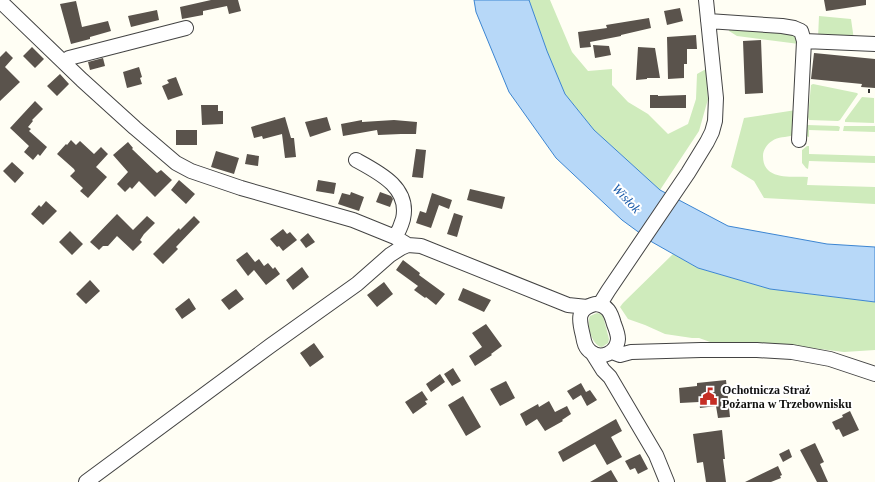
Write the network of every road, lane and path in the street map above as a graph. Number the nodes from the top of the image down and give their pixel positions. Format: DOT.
graph roads {
  1 [pos="706,0"];
  2 [pos="0,1"];
  3 [pos="708,21"];
  4 [pos="186,28"];
  5 [pos="804,41"];
  6 [pos="875,44"];
  7 [pos="64,62"];
  8 [pos="869,88"];
  9 [pos="869,93"];
  10 [pos="799,140"];
  11 [pos="356,160"];
  12 [pos="395,236"];
  13 [pos="408,246"];
  14 [pos="568,305"];
  15 [pos="593,306"];
  16 [pos="579,321"];
  17 [pos="614,348"];
  18 [pos="594,354"];
  19 [pos="873,371"];
  20 [pos="610,377"];
  21 [pos="86,482"];
  22 [pos="667,482"];
  1 -- 3 [label="street"];
  2 -- 7 [label="street"];
  3 -- 5 [label="street"];
  3 -- 15 [label="street"];
  4 -- 7 [label="street"];
  5 -- 6 [label="street"];
  5 -- 10 [label="street"];
  7 -- 12 [label="street"];
  8 -- 9 [label="path"];
  11 -- 12 [label="street"];
  12 -- 13 [label="street"];
  13 -- 14 [label="street"];
  13 -- 21 [label="street"];
  14 -- 15 [label="street"];
  14 -- 16 [label="street"];
  15 -- 16 [label="street"];
  15 -- 17 [label="street"];
  16 -- 18 [label="street"];
  17 -- 18 [label="street"];
  17 -- 19 [label="street"];
  17 -- 20 [label="street"];
  18 -- 20 [label="street"];
  20 -- 22 [label="street"];
}
